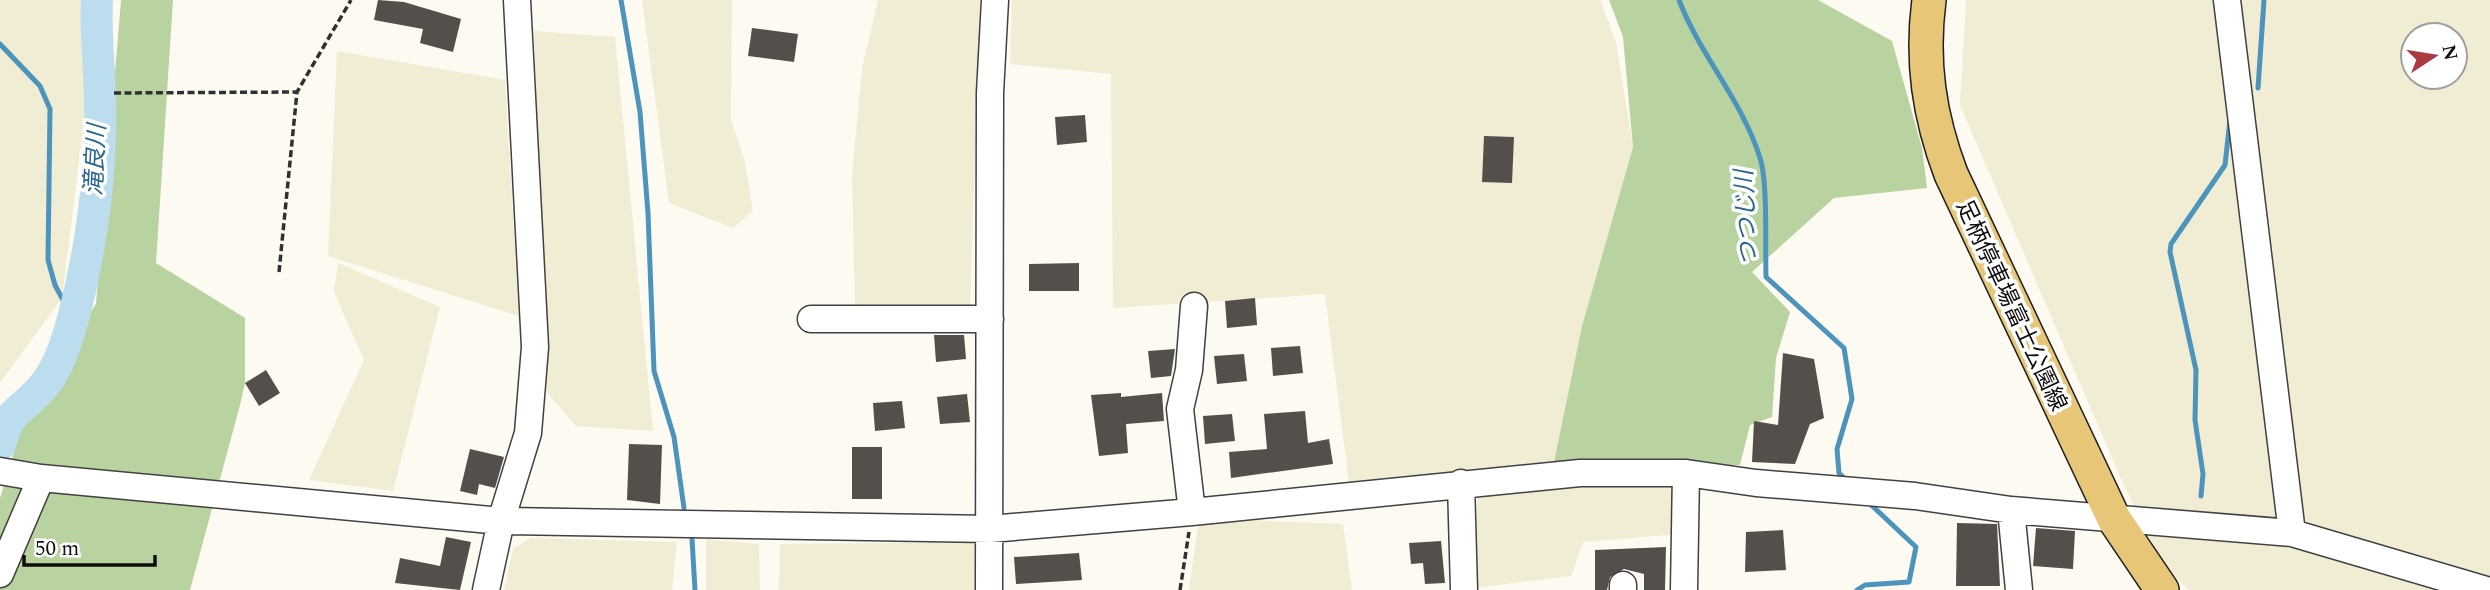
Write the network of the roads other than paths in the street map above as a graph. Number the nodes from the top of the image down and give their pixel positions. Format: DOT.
graph roads {
  1 [pos="517,0"];
  2 [pos="995,0"];
  3 [pos="1929,0"];
  4 [pos="2227,0"];
  5 [pos="1194,306"];
  6 [pos="990,318"];
  7 [pos="811,319"];
  8 [pos="0,471"];
  9 [pos="1686,473"];
  10 [pos="41,478"];
  11 [pos="1461,483"];
  12 [pos="2011,510"];
  13 [pos="1192,512"];
  14 [pos="2114,519"];
  15 [pos="501,521"];
  16 [pos="990,528"];
  17 [pos="2292,533"];
  18 [pos="0,574"];
  19 [pos="486,590"];
  20 [pos="989,590"];
  21 [pos="1464,590"];
  22 [pos="1684,590"];
  23 [pos="2019,590"];
  24 [pos="2162,590"];
  25 [pos="2486,590"];
  1 -- 15 [label="street"];
  2 -- 6 [label="street"];
  3 -- 14 [label="main road, 足柄停車場富士公園線"];
  4 -- 17 [label="street"];
  5 -- 13 [label="street"];
  6 -- 7 [label="street"];
  6 -- 16 [label="street"];
  8 -- 10 [label="street"];
  9 -- 11 [label="street"];
  9 -- 12 [label="street"];
  9 -- 22 [label="street"];
  10 -- 15 [label="street"];
  10 -- 18 [label="street"];
  11 -- 13 [label="street"];
  11 -- 21 [label="street"];
  12 -- 14 [label="street"];
  12 -- 23 [label="street"];
  13 -- 16 [label="street"];
  14 -- 17 [label="street"];
  14 -- 24 [label="main road, 足柄停車場富士公園線"];
  15 -- 16 [label="street"];
  15 -- 19 [label="street"];
  16 -- 20 [label="street"];
  17 -- 25 [label="street"];
}
